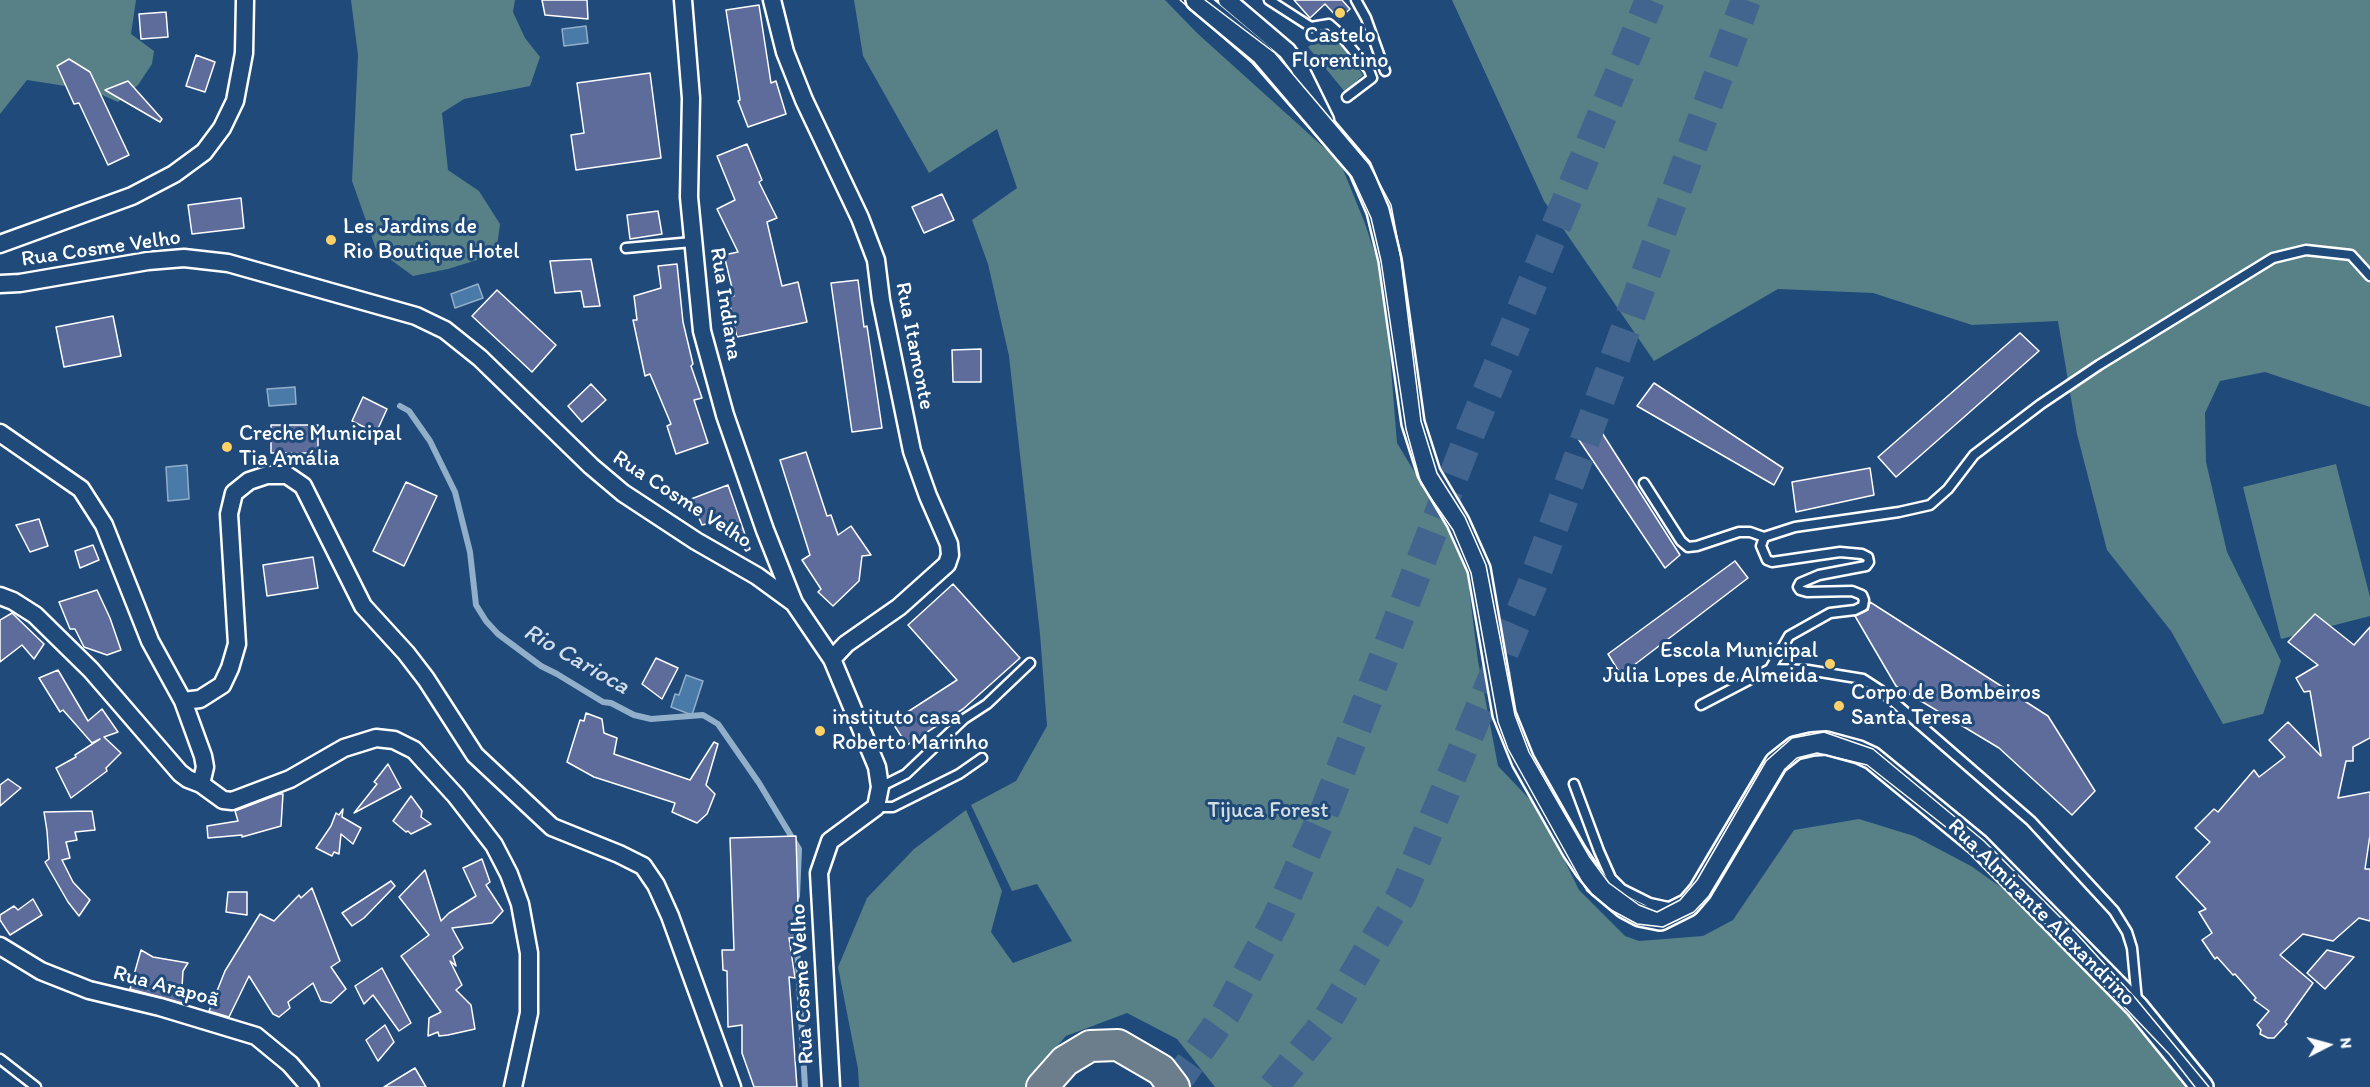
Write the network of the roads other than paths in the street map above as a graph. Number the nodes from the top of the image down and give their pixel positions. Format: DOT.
graph roads {
  1 [pos="245,0"];
  2 [pos="683,0"];
  3 [pos="772,0"];
  4 [pos="1197,0"];
  5 [pos="1227,0"];
  6 [pos="1269,0"];
  7 [pos="1356,0"];
  8 [pos="1384,71"];
  9 [pos="1347,98"];
  10 [pos="1333,137"];
  11 [pos="692,242"];
  12 [pos="0,244"];
  13 [pos="626,248"];
  14 [pos="2370,276"];
  15 [pos="0,284"];
  16 [pos="0,433"];
  17 [pos="1644,483"];
  18 [pos="1764,537"];
  19 [pos="0,596"];
  20 [pos="794,603"];
  21 [pos="832,658"];
  22 [pos="1030,663"];
  23 [pos="1770,669"];
  24 [pos="183,701"];
  25 [pos="1701,705"];
  26 [pos="982,758"];
  27 [pos="201,784"];
  28 [pos="1574,784"];
  29 [pos="880,787"];
  30 [pos="876,807"];
  31 [pos="1679,909"];
  32 [pos="0,946"];
  33 [pos="2138,1007"];
  34 [pos="0,1059"];
  35 [pos="36,1087"];
  36 [pos="310,1087"];
  37 [pos="513,1087"];
  38 [pos="732,1087"];
  39 [pos="831,1087"];
  40 [pos="1042,1087"];
  41 [pos="1174,1087"];
  42 [pos="2202,1087"];
  1 -- 12 [label="street"];
  2 -- 11 [label="street, Rua Indiana"];
  3 -- 21 [label="street, Rua Itamonte"];
  4 -- 10 [label="street, Rua Almirante Alexandrino"];
  5 -- 10 [label="street"];
  6 -- 9 [label="lane"];
  7 -- 8 [label="lane"];
  10 -- 31 [label="street, Rua Almirante Alexandrino"];
  11 -- 13 [label="lane"];
  11 -- 20 [label="street, Rua Indiana"];
  14 -- 18 [label="lane"];
  15 -- 20 [label="street, Rua Cosme Velho"];
  16 -- 24 [label="street"];
  17 -- 18 [label="lane"];
  18 -- 23 [label="lane"];
  19 -- 27 [label="street"];
  20 -- 21 [label="street, Rua Cosme Velho"];
  21 -- 29 [label="street, Rua Cosme Velho"];
  22 -- 29 [label="lane"];
  23 -- 25 [label="lane"];
  23 -- 33 [label="lane"];
  24 -- 27 [label="street"];
  24 -- 38 [label="street"];
  26 -- 30 [label="lane"];
  27 -- 37 [label="street"];
  28 -- 31 [label="lane"];
  29 -- 30 [label="street, Rua Cosme Velho"];
  30 -- 39 [label="street, Rua Cosme Velho"];
  31 -- 33 [label="street, Rua Almirante Alexandrino"];
  32 -- 36 [label="street, Rua Arapoã"];
  33 -- 42 [label="street, Rua Almirante Alexandrino"];
  34 -- 35 [label="lane"];
  40 -- 41 [label="highway"];
}
